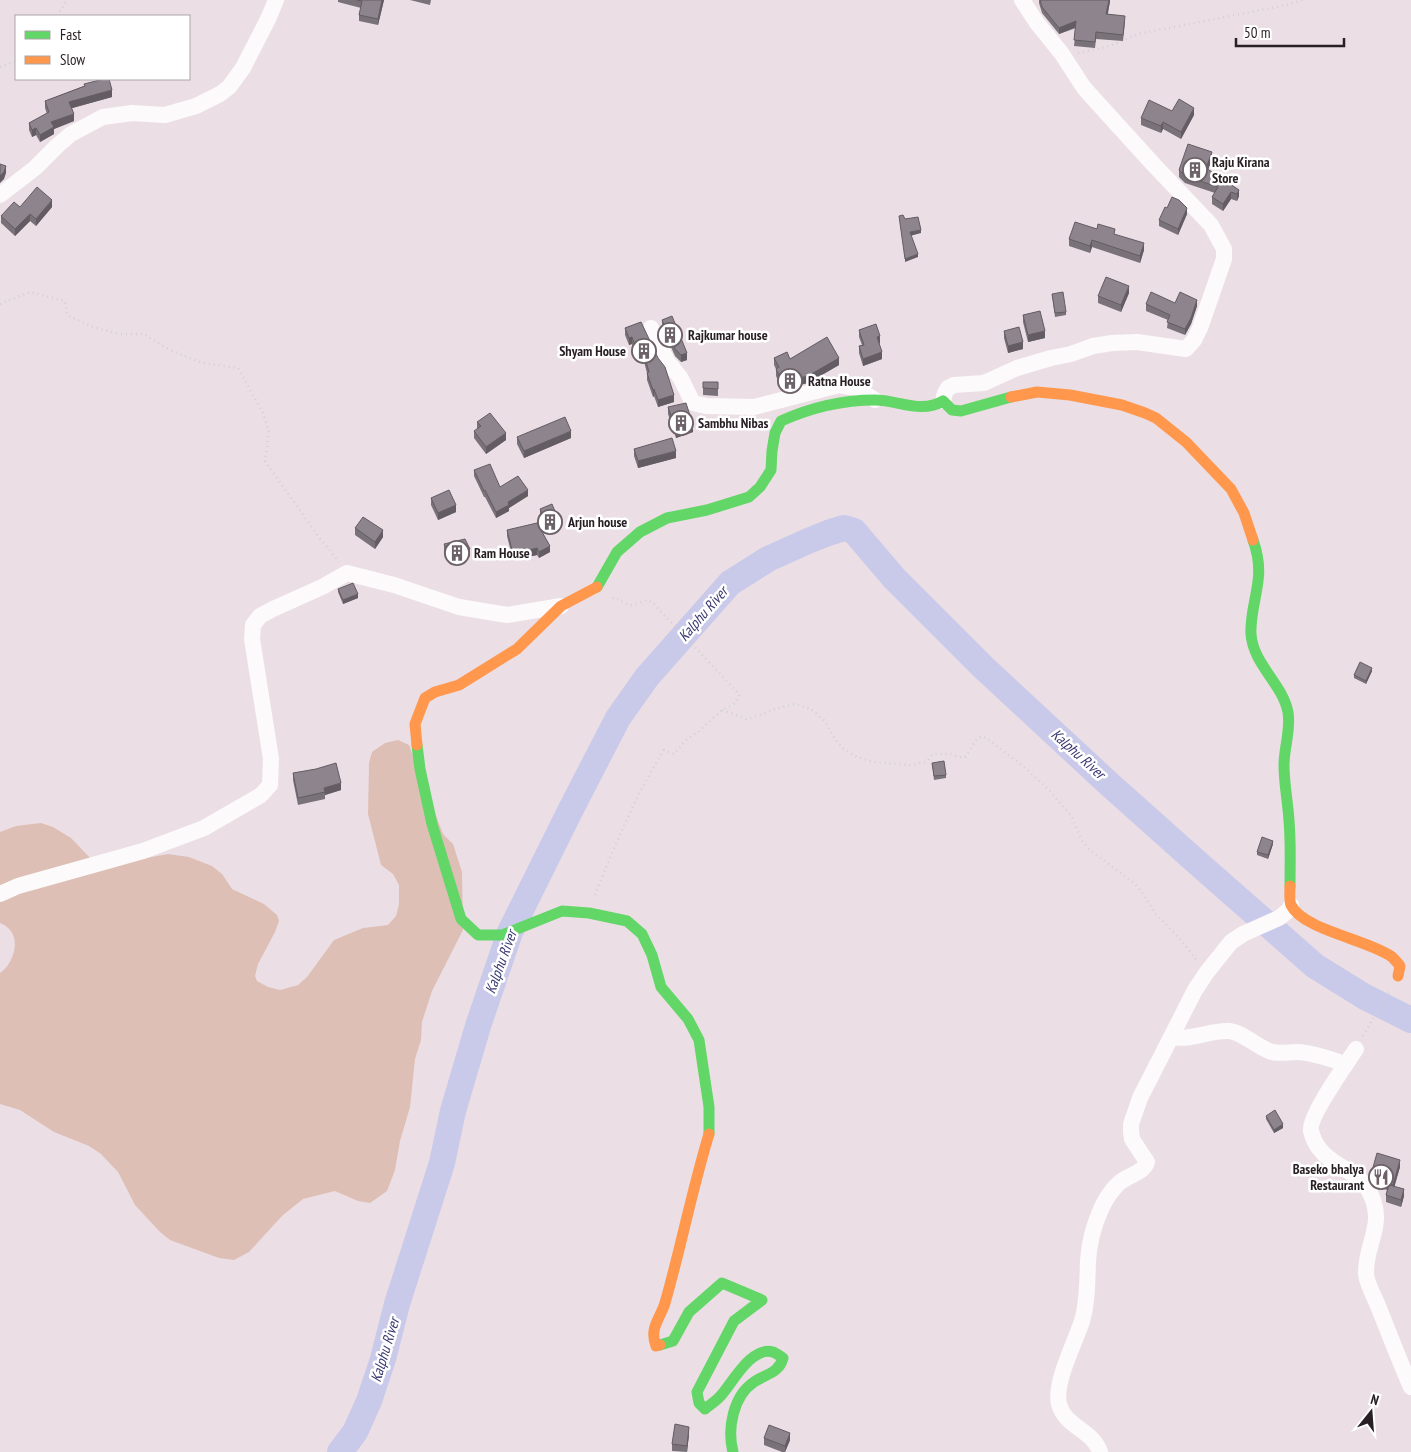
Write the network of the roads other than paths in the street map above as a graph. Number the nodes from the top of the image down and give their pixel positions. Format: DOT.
graph roads {
  1 [pos="276,0"];
  2 [pos="1022,0"];
  3 [pos="0,195"];
  4 [pos="651,328"];
  5 [pos="875,400"];
  6 [pos="944,402"];
  7 [pos="561,606"];
  8 [pos="0,894"];
  9 [pos="1291,905"];
  10 [pos="1398,976"];
  11 [pos="1172,1037"];
  12 [pos="1356,1048"];
  13 [pos="1345,1065"];
  14 [pos="1411,1387"];
  15 [pos="733,1452"];
  16 [pos="1100,1452"];
  1 -- 3 [label="street"];
  2 -- 6 [label="street"];
  4 -- 5 [label="street"];
  5 -- 6 [label="street"];
  5 -- 7 [label="street"];
  6 -- 9 [label="street"];
  7 -- 8 [label="street"];
  7 -- 15 [label="street"];
  9 -- 10 [label="street"];
  9 -- 11 [label="street"];
  11 -- 13 [label="street"];
  11 -- 16 [label="street"];
  12 -- 13 [label="street"];
  13 -- 14 [label="street"];
}
